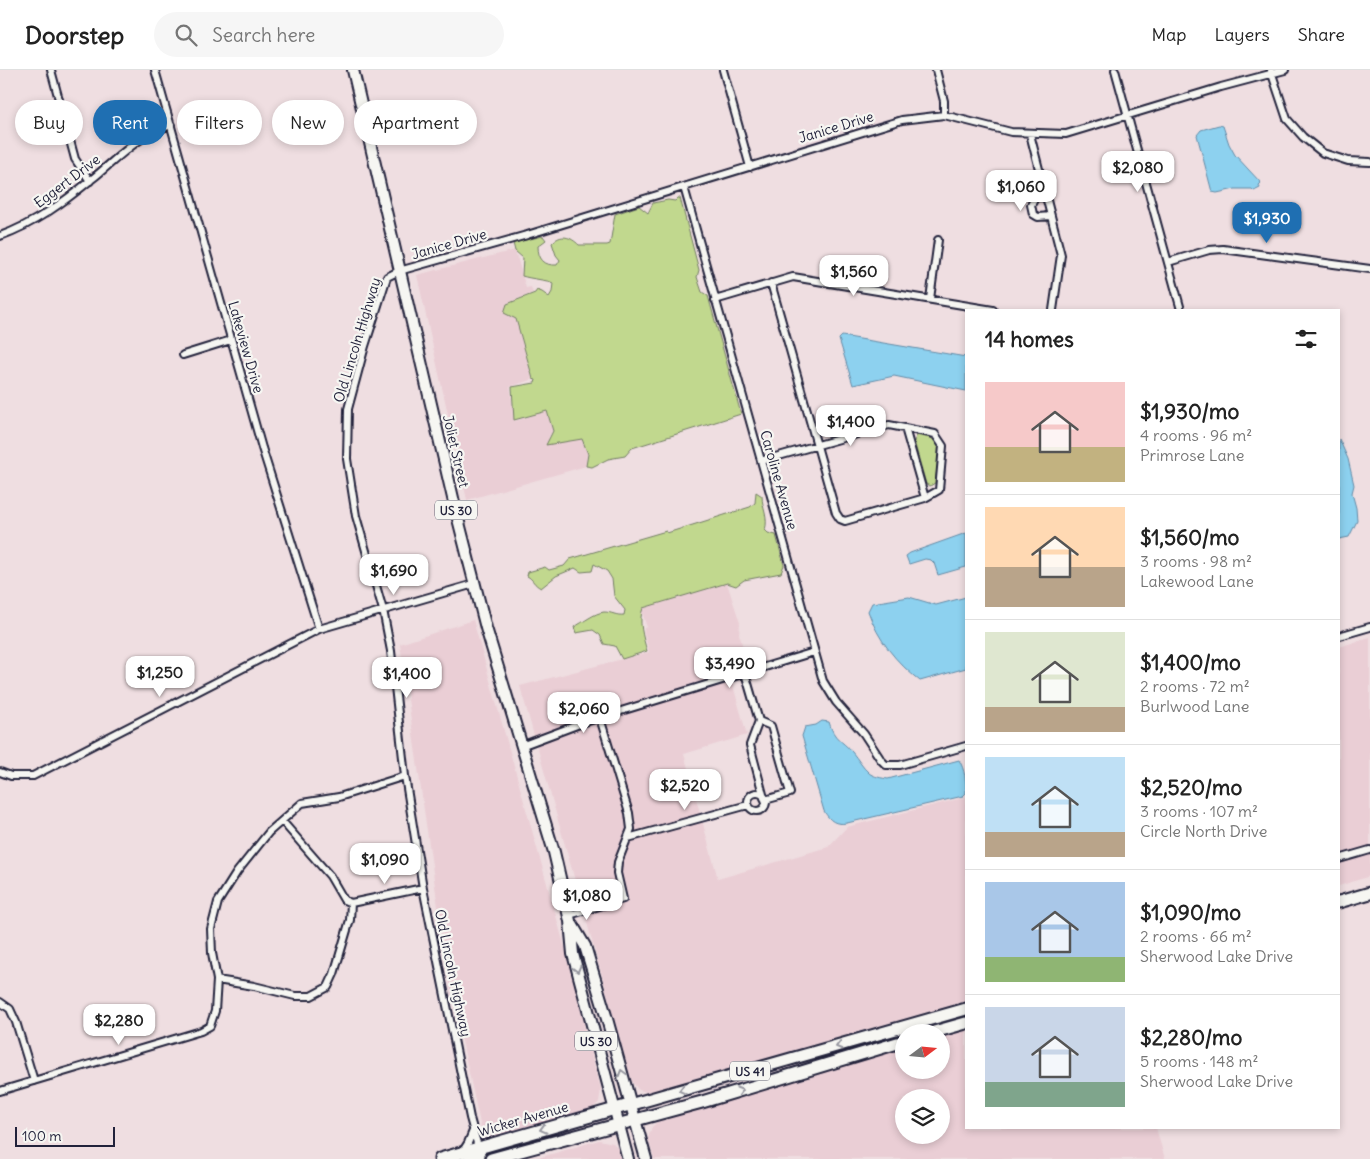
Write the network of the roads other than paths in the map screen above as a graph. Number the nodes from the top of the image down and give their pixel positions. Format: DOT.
graph roads {
  1 [pos="51,70"];
  2 [pos="155,70"];
  3 [pos="353,70"];
  4 [pos="723,70"];
  5 [pos="936,70"];
  6 [pos="1115,70"];
  7 [pos="1285,70"];
  8 [pos="1271,72"];
  9 [pos="944,115"];
  10 [pos="1128,116"];
  11 [pos="171,125"];
  12 [pos="1030,134"];
  13 [pos="1370,162"];
  14 [pos="750,167"];
  15 [pos="90,181"];
  16 [pos="684,187"];
  17 [pos="1046,195"];
  18 [pos="1051,216"];
  19 [pos="0,236"];
  20 [pos="938,240"];
  21 [pos="1168,262"];
  22 [pos="1370,269"];
  23 [pos="400,271"];
  24 [pos="771,283"];
  25 [pos="930,299"];
  26 [pos="714,300"];
  27 [pos="987,309"];
  28 [pos="1053,309"];
  29 [pos="1181,309"];
  30 [pos="231,340"];
  31 [pos="183,355"];
  32 [pos="905,428"];
  33 [pos="816,445"];
  34 [pos="760,461"];
  35 [pos="925,498"];
  36 [pos="474,584"];
  37 [pos="383,610"];
  38 [pos="1370,627"];
  39 [pos="319,629"];
  40 [pos="1340,636"];
  41 [pos="814,652"];
  42 [pos="744,673"];
  43 [pos="600,718"];
  44 [pos="759,721"];
  45 [pos="521,746"];
  46 [pos="965,746"];
  47 [pos="0,772"];
  48 [pos="406,776"];
  49 [pos="765,799"];
  50 [pos="748,805"];
  51 [pos="282,820"];
  52 [pos="628,838"];
  53 [pos="1370,850"];
  54 [pos="1340,859"];
  55 [pos="422,888"];
  56 [pos="1365,894"];
  57 [pos="564,896"];
  58 [pos="1340,902"];
  59 [pos="351,904"];
  60 [pos="599,906"];
  61 [pos="570,918"];
  62 [pos="217,980"];
  63 [pos="0,1002"];
  64 [pos="965,1009"];
  65 [pos="965,1023"];
  66 [pos="950,1028"];
  67 [pos="895,1044"];
  68 [pos="34,1081"];
  69 [pos="0,1091"];
  70 [pos="631,1104"];
  71 [pos="614,1109"];
  72 [pos="635,1120"];
  73 [pos="619,1125"];
  74 [pos="473,1130"];
  75 [pos="478,1147"];
  76 [pos="466,1156"];
  77 [pos="440,1159"];
  78 [pos="491,1159"];
  79 [pos="628,1159"];
  80 [pos="646,1159"];
  1 -- 15 [label="street"];
  2 -- 11 [label="street, Lakeview Drive"];
  3 -- 23 [label="main road, Joliet Street / US 30"];
  4 -- 14 [label="street"];
  5 -- 9 [label="street"];
  6 -- 10 [label="street"];
  7 -- 8 [label="street, Janice Drive"];
  8 -- 10 [label="street, Janice Drive"];
  8 -- 13 [label="street"];
  9 -- 12 [label="street, Janice Drive"];
  9 -- 14 [label="street, Janice Drive"];
  10 -- 12 [label="street, Janice Drive"];
  10 -- 21 [label="street"];
  11 -- 15 [label="street, Eggert Drive"];
  11 -- 30 [label="street, Lakeview Drive"];
  12 -- 17 [label="street"];
  14 -- 16 [label="street, Janice Drive"];
  15 -- 19 [label="street, Eggert Drive"];
  16 -- 23 [label="street, Janice Drive"];
  16 -- 26 [label="street, Caroline Avenue"];
  17 -- 18 [label="street"];
  17 -- 18 [label="street"];
  18 -- 28 [label="street"];
  20 -- 25 [label="street"];
  21 -- 22 [label="street"];
  21 -- 29 [label="street"];
  23 -- 36 [label="main road, Joliet Street / US 30"];
  23 -- 37 [label="street, Old Lincoln Highway"];
  24 -- 25 [label="street"];
  24 -- 26 [label="street"];
  24 -- 33 [label="street"];
  25 -- 27 [label="street"];
  26 -- 34 [label="street, Caroline Avenue"];
  30 -- 31 [label="street"];
  30 -- 39 [label="street, Lakeview Drive"];
  32 -- 33 [label="street"];
  32 -- 35 [label="street"];
  32 -- 35 [label="street"];
  33 -- 34 [label="street"];
  33 -- 35 [label="street"];
  34 -- 41 [label="street, Caroline Avenue"];
  36 -- 37 [label="street"];
  36 -- 45 [label="main road, Joliet Street / US 30"];
  37 -- 39 [label="street"];
  37 -- 48 [label="street, Old Lincoln Highway"];
  38 -- 40 [label="street"];
  39 -- 47 [label="street"];
  41 -- 42 [label="street"];
  41 -- 46 [label="street, Caroline Avenue"];
  42 -- 43 [label="street"];
  42 -- 44 [label="street"];
  43 -- 45 [label="street"];
  43 -- 52 [label="street"];
  44 -- 49 [label="street"];
  44 -- 49 [label="street"];
  45 -- 57 [label="main road, Joliet Street / US 30"];
  48 -- 51 [label="street"];
  48 -- 55 [label="street, Old Lincoln Highway"];
  49 -- 50 [label="street"];
  49 -- 50 [label="street"];
  50 -- 52 [label="street"];
  51 -- 59 [label="street"];
  51 -- 62 [label="street"];
  52 -- 60 [label="street"];
  53 -- 54 [label="street"];
  55 -- 59 [label="street"];
  55 -- 74 [label="street, Old Lincoln Highway"];
  56 -- 58 [label="highway"];
  57 -- 60 [label="street"];
  57 -- 61 [label="main road, Joliet Street / US 30"];
  59 -- 62 [label="street"];
  60 -- 61 [label="street"];
  70 -- 61 [label="main road, US 30, one-way"];
  61 -- 71 [label="main road, US 30, one-way"];
  62 -- 68 [label="street"];
  63 -- 68 [label="street"];
  64 -- 70 [label="highway, US 41, one-way"];
  65 -- 66 [label="highway"];
  72 -- 67 [label="highway, US 41, one-way"];
  68 -- 69 [label="street"];
  70 -- 71 [label="highway, US 41"];
  70 -- 72 [label="main road, US 30"];
  71 -- 73 [label="main road, US 30"];
  71 -- 75 [label="highway, Wicker Avenue / US 41, one-way"];
  72 -- 73 [label="highway, US 41"];
  72 -- 80 [label="main road, US 30"];
  73 -- 78 [label="highway, US 41"];
  73 -- 79 [label="main road, US 30"];
  74 -- 75 [label="street, Old Lincoln Highway"];
  74 -- 76 [label="street"];
  75 -- 76 [label="highway"];
  76 -- 77 [label="highway"];
}
